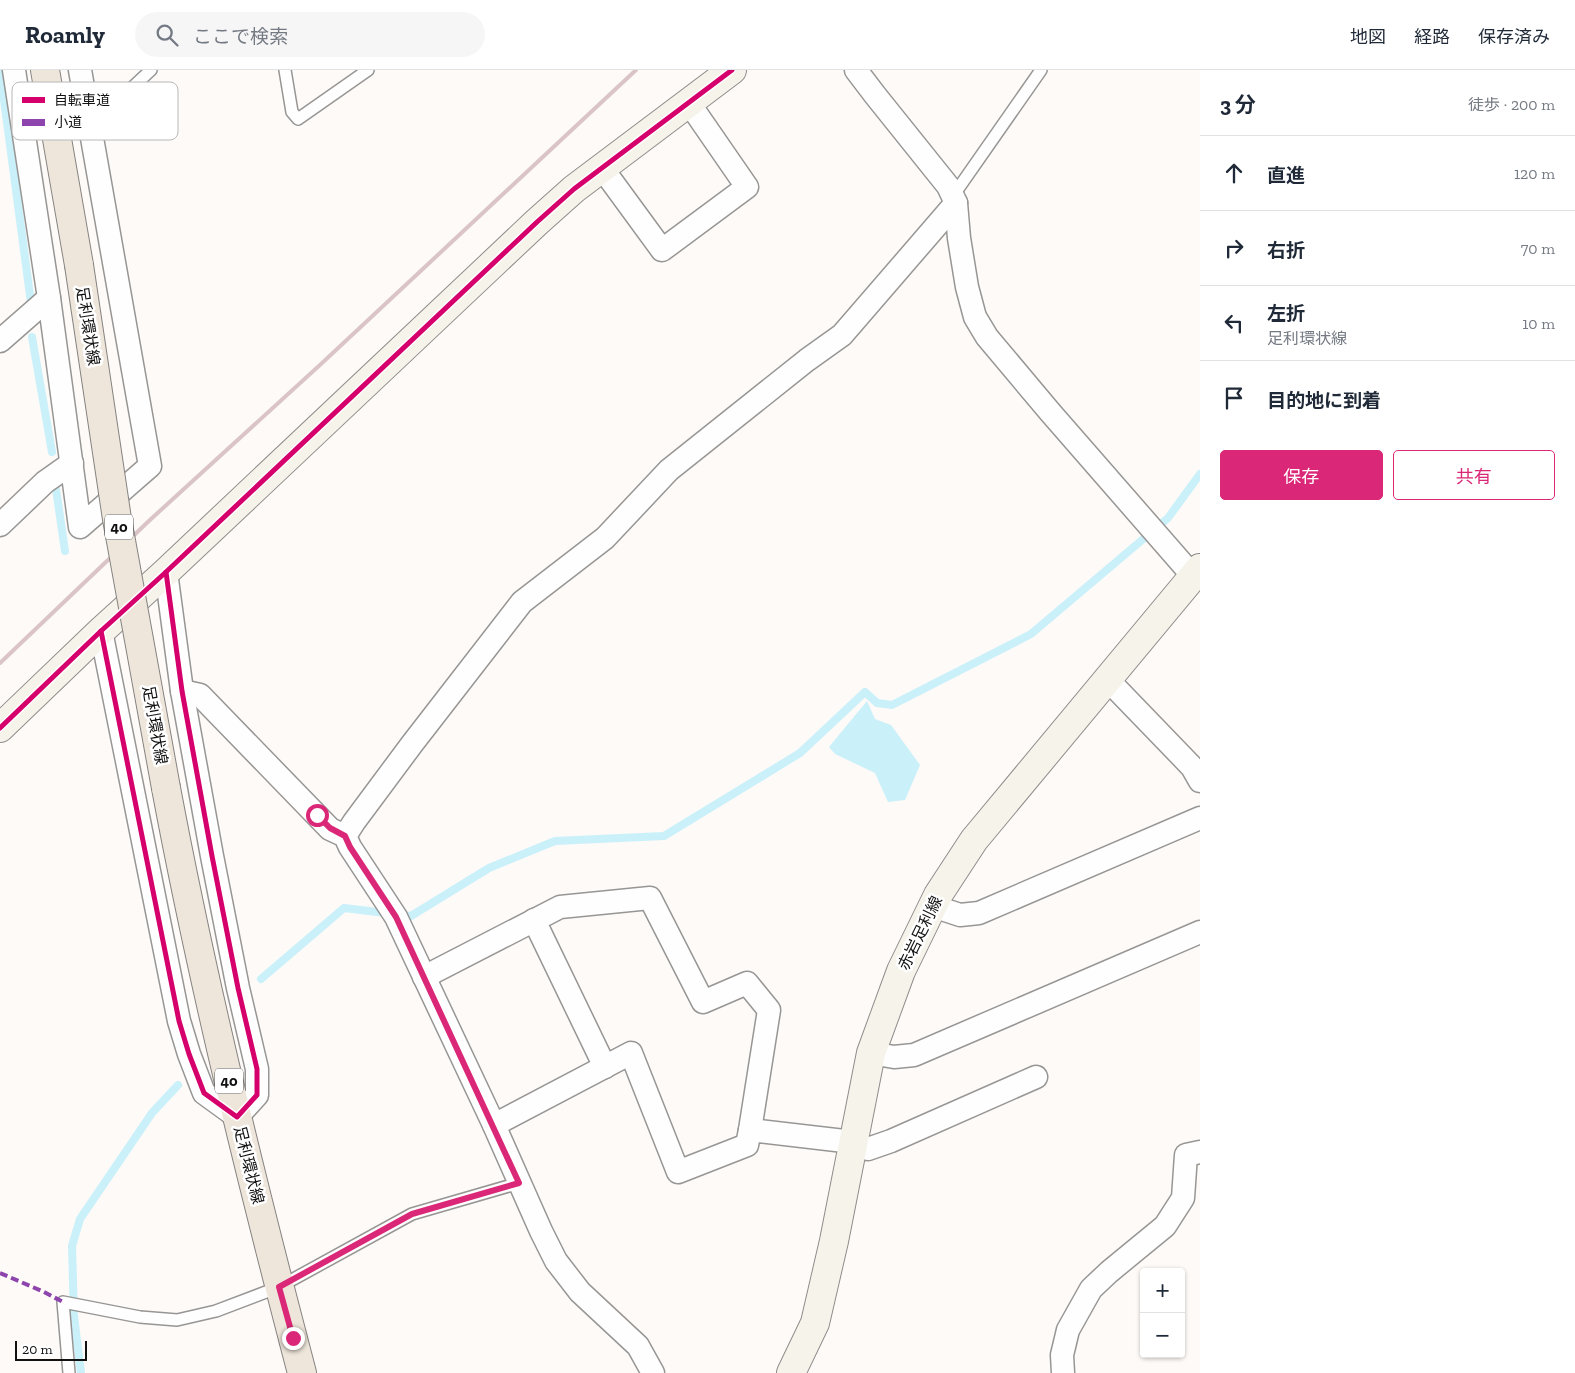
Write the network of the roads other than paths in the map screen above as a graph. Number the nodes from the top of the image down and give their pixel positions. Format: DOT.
graph roads {
  1 [pos="151,70"];
  2 [pos="285,70"];
  3 [pos="368,70"];
  4 [pos="732,70"];
  5 [pos="856,70"];
  6 [pos="1041,70"];
  7 [pos="138,82"];
  8 [pos="689,103"];
  9 [pos="25,140"];
  10 [pos="57,140"];
  11 [pos="93,140"];
  12 [pos="602,168"];
  13 [pos="954,200"];
  14 [pos="49,298"];
  15 [pos="0,341"];
  16 [pos="72,463"];
  17 [pos="0,524"];
  18 [pos="166,572"];
  19 [pos="1197,572"];
  20 [pos="101,631"];
  21 [pos="1108,680"];
  22 [pos="182,691"];
  23 [pos="0,728"];
  24 [pos="1200,781"];
  25 [pos="1200,818"];
  26 [pos="345,836"];
  27 [pos="932,906"];
  28 [pos="534,920"];
  29 [pos="1200,932"];
  30 [pos="424,976"];
  31 [pos="871,1053"];
  32 [pos="605,1067"];
  33 [pos="1036,1077"];
  34 [pos="237,1117"];
  35 [pos="494,1125"];
  36 [pos="750,1130"];
  37 [pos="853,1142"];
  38 [pos="1200,1152"];
  39 [pos="519,1183"];
  40 [pos="279,1287"];
  41 [pos="69,1373"];
  42 [pos="302,1373"];
  43 [pos="653,1373"];
  44 [pos="790,1373"];
  45 [pos="1063,1373"];
  1 -- 7 [label="lane"];
  2 -- 3 [label="lane"];
  4 -- 8 [label="street"];
  5 -- 13 [label="street"];
  6 -- 13 [label="lane"];
  8 -- 12 [label="street"];
  8 -- 12 [label="street"];
  9 -- 14 [label="street"];
  10 -- 34 [label="main road, 足利環状線 / 40, bridge"];
  11 -- 16 [label="street"];
  12 -- 18 [label="street"];
  13 -- 19 [label="street"];
  13 -- 26 [label="street"];
  14 -- 15 [label="street"];
  14 -- 16 [label="street"];
  16 -- 17 [label="street"];
  18 -- 20 [label="street"];
  18 -- 22 [label="street"];
  19 -- 21 [label="street, 赤岩足利線"];
  20 -- 23 [label="street"];
  20 -- 34 [label="street"];
  21 -- 24 [label="street"];
  21 -- 27 [label="street, 赤岩足利線"];
  22 -- 26 [label="street"];
  22 -- 34 [label="street"];
  25 -- 27 [label="street"];
  26 -- 30 [label="street"];
  27 -- 31 [label="street, 赤岩足利線"];
  28 -- 30 [label="street"];
  28 -- 32 [label="street"];
  28 -- 36 [label="street"];
  29 -- 31 [label="street"];
  30 -- 35 [label="street"];
  31 -- 37 [label="street, 赤岩足利線"];
  32 -- 35 [label="street"];
  32 -- 36 [label="street"];
  33 -- 37 [label="street"];
  34 -- 40 [label="main road, 足利環状線 / 40"];
  35 -- 39 [label="street"];
  36 -- 37 [label="street"];
  37 -- 44 [label="street, 赤岩足利線"];
  38 -- 45 [label="street"];
  39 -- 40 [label="lane"];
  39 -- 43 [label="street"];
  40 -- 41 [label="lane"];
  40 -- 42 [label="main road, 足利環状線 / 40"];
}
